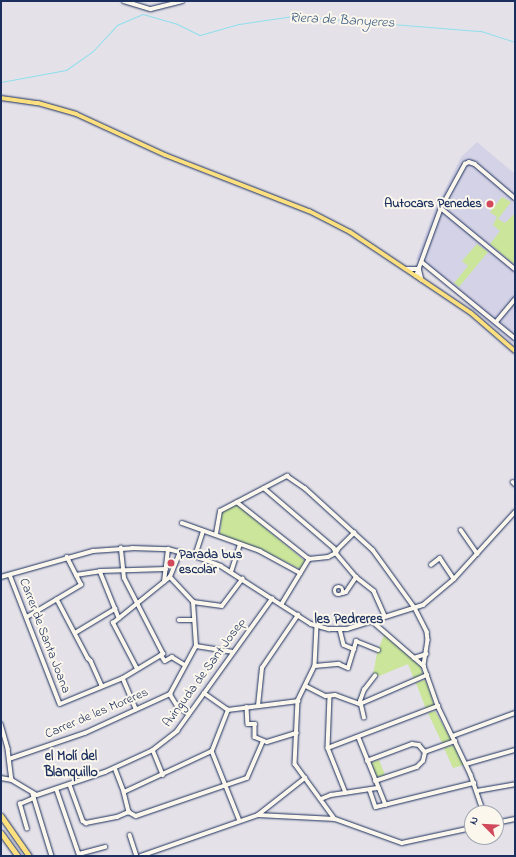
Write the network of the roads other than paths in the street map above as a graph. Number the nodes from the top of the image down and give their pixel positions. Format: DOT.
graph roads {
  1 [pos="124,1"];
  2 [pos="182,1"];
  3 [pos="1,98"];
  4 [pos="515,198"];
  5 [pos="440,208"];
  6 [pos="422,262"];
  7 [pos="404,268"];
  8 [pos="419,268"];
  9 [pos="515,268"];
  10 [pos="416,276"];
  11 [pos="422,280"];
  12 [pos="515,298"];
  13 [pos="496,322"];
  14 [pos="515,338"];
  15 [pos="515,350"];
  16 [pos="264,488"];
  17 [pos="237,502"];
  18 [pos="515,512"];
  19 [pos="182,523"];
  20 [pos="461,530"];
  21 [pos="203,531"];
  22 [pos="354,533"];
  23 [pos="216,534"];
  24 [pos="240,544"];
  25 [pos="121,548"];
  26 [pos="168,549"];
  27 [pos="180,552"];
  28 [pos="336,553"];
  29 [pos="478,554"];
  30 [pos="195,556"];
  31 [pos="67,557"];
  32 [pos="309,559"];
  33 [pos="431,566"];
  34 [pos="166,569"];
  35 [pos="122,570"];
  36 [pos="100,571"];
  37 [pos="231,572"];
  38 [pos="300,573"];
  39 [pos="10,575"];
  40 [pos="76,575"];
  41 [pos="170,577"];
  42 [pos="356,577"];
  43 [pos="1,578"];
  44 [pos="454,578"];
  45 [pos="242,579"];
  46 [pos="164,583"];
  47 [pos="344,592"];
  48 [pos="57,599"];
  49 [pos="272,599"];
  50 [pos="193,602"];
  51 [pos="137,605"];
  52 [pos="281,605"];
  53 [pos="415,608"];
  54 [pos="115,609"];
  55 [pos="298,616"];
  56 [pos="385,616"];
  57 [pos="27,617"];
  58 [pos="119,618"];
  59 [pos="179,620"];
  60 [pos="194,620"];
  61 [pos="372,622"];
  62 [pos="317,626"];
  63 [pos="340,630"];
  64 [pos="75,633"];
  65 [pos="196,646"];
  66 [pos="354,648"];
  67 [pos="378,650"];
  68 [pos="232,652"];
  69 [pos="162,654"];
  70 [pos="426,654"];
  71 [pos="414,658"];
  72 [pos="185,665"];
  73 [pos="315,666"];
  74 [pos="424,666"];
  75 [pos="137,669"];
  76 [pos="427,675"];
  77 [pos="375,676"];
  78 [pos="123,678"];
  79 [pos="102,686"];
  80 [pos="306,686"];
  81 [pos="204,693"];
  82 [pos="170,694"];
  83 [pos="330,696"];
  84 [pos="298,701"];
  85 [pos="360,704"];
  86 [pos="258,706"];
  87 [pos="438,706"];
  88 [pos="248,707"];
  89 [pos="136,710"];
  90 [pos="228,710"];
  91 [pos="515,713"];
  92 [pos="189,714"];
  93 [pos="364,718"];
  94 [pos="1,724"];
  95 [pos="297,734"];
  96 [pos="452,736"];
  97 [pos="359,738"];
  98 [pos="263,741"];
  99 [pos="455,741"];
  100 [pos="328,748"];
  101 [pos="153,750"];
  102 [pos="515,750"];
  103 [pos="212,751"];
  104 [pos="426,752"];
  105 [pos="9,759"];
  106 [pos="367,761"];
  107 [pos="466,764"];
  108 [pos="115,768"];
  109 [pos="163,775"];
  110 [pos="1,778"];
  111 [pos="305,778"];
  112 [pos="12,780"];
  113 [pos="375,781"];
  114 [pos="474,783"];
  115 [pos="226,784"];
  116 [pos="515,784"];
  117 [pos="70,785"];
  118 [pos="378,788"];
  119 [pos="57,790"];
  120 [pos="370,790"];
  121 [pos="477,791"];
  122 [pos="124,792"];
  123 [pos="346,793"];
  124 [pos="33,796"];
  125 [pos="321,799"];
  126 [pos="386,805"];
  127 [pos="481,805"];
  128 [pos="129,812"];
  129 [pos="258,815"];
  130 [pos="1,816"];
  131 [pos="335,819"];
  132 [pos="515,819"];
  133 [pos="240,821"];
  134 [pos="504,821"];
  135 [pos="27,829"];
  136 [pos="464,830"];
  137 [pos="1,833"];
  138 [pos="130,835"];
  139 [pos="105,847"];
  140 [pos="18,856"];
  141 [pos="29,856"];
  142 [pos="52,856"];
  143 [pos="137,856"];
  144 [pos="140,856"];
  1 -- 2 [label="street"];
  3 -- 7 [label="main road"];
  4 -- 5 [label="street"];
  5 -- 6 [label="street"];
  5 -- 9 [label="street"];
  6 -- 8 [label="street"];
  6 -- 13 [label="street"];
  7 -- 8 [label="street"];
  7 -- 10 [label="main road"];
  8 -- 10 [label="street"];
  8 -- 11 [label="street"];
  10 -- 11 [label="main road"];
  11 -- 15 [label="main road"];
  12 -- 13 [label="street"];
  13 -- 14 [label="street"];
  16 -- 17 [label="street"];
  16 -- 22 [label="street"];
  16 -- 28 [label="street"];
  17 -- 23 [label="street"];
  17 -- 32 [label="street"];
  18 -- 29 [label="street"];
  19 -- 21 [label="street"];
  20 -- 29 [label="street"];
  21 -- 23 [label="street"];
  21 -- 30 [label="street"];
  22 -- 28 [label="street"];
  22 -- 53 [label="street"];
  23 -- 24 [label="street"];
  24 -- 37 [label="street"];
  24 -- 38 [label="street"];
  25 -- 26 [label="street"];
  25 -- 31 [label="street"];
  25 -- 35 [label="street"];
  26 -- 27 [label="street"];
  26 -- 34 [label="street"];
  27 -- 30 [label="street"];
  27 -- 41 [label="street"];
  28 -- 32 [label="street"];
  28 -- 42 [label="street"];
  29 -- 44 [label="street"];
  30 -- 37 [label="street"];
  31 -- 39 [label="street"];
  31 -- 40 [label="street"];
  32 -- 38 [label="street"];
  33 -- 44 [label="street"];
  34 -- 35 [label="street"];
  34 -- 46 [label="street"];
  35 -- 36 [label="street"];
  35 -- 51 [label="street"];
  36 -- 40 [label="street"];
  36 -- 54 [label="street"];
  37 -- 45 [label="street"];
  38 -- 52 [label="street"];
  39 -- 43 [label="street"];
  39 -- 57 [label="street, Carrer de Santa Joana"];
  40 -- 48 [label="street"];
  41 -- 46 [label="street"];
  41 -- 50 [label="street"];
  42 -- 47 [label="street"];
  42 -- 56 [label="street"];
  44 -- 53 [label="street"];
  45 -- 49 [label="street"];
  45 -- 50 [label="street"];
  46 -- 51 [label="street"];
  48 -- 57 [label="street"];
  48 -- 64 [label="street"];
  49 -- 52 [label="street"];
  49 -- 68 [label="street, Avinguda de Sant Josep"];
  50 -- 60 [label="street"];
  51 -- 58 [label="street"];
  51 -- 69 [label="street"];
  52 -- 55 [label="street"];
  53 -- 56 [label="street"];
  53 -- 70 [label="street"];
  54 -- 58 [label="street"];
  54 -- 64 [label="street"];
  55 -- 62 [label="street"];
  55 -- 86 [label="street"];
  56 -- 61 [label="street"];
  57 -- 79 [label="street, Carrer de Santa Joana"];
  58 -- 75 [label="street"];
  59 -- 60 [label="street"];
  60 -- 65 [label="street"];
  61 -- 63 [label="street"];
  61 -- 71 [label="street"];
  62 -- 63 [label="street"];
  62 -- 73 [label="street"];
  63 -- 66 [label="street"];
  64 -- 79 [label="street"];
  65 -- 68 [label="street"];
  65 -- 72 [label="street"];
  66 -- 67 [label="street"];
  66 -- 73 [label="street"];
  68 -- 81 [label="street, Avinguda de Sant Josep"];
  69 -- 72 [label="street"];
  69 -- 75 [label="street"];
  70 -- 71 [label="street"];
  70 -- 74 [label="street"];
  71 -- 74 [label="street"];
  72 -- 82 [label="street"];
  73 -- 80 [label="street"];
  74 -- 76 [label="street"];
  75 -- 78 [label="street"];
  76 -- 85 [label="street"];
  76 -- 87 [label="street"];
  77 -- 85 [label="street"];
  78 -- 79 [label="street"];
  78 -- 89 [label="street"];
  80 -- 83 [label="street"];
  80 -- 84 [label="street"];
  81 -- 90 [label="street"];
  81 -- 92 [label="street, Avinguda de Sant Josep"];
  82 -- 89 [label="street, Carrer de les Moreres"];
  82 -- 92 [label="street"];
  83 -- 85 [label="street"];
  83 -- 100 [label="street"];
  84 -- 86 [label="street"];
  84 -- 95 [label="street"];
  85 -- 93 [label="street"];
  86 -- 88 [label="street"];
  87 -- 96 [label="street"];
  87 -- 97 [label="street"];
  88 -- 90 [label="street"];
  88 -- 98 [label="street"];
  89 -- 105 [label="street, Carrer de les Moreres"];
  90 -- 103 [label="street"];
  91 -- 96 [label="street"];
  92 -- 101 [label="street, Avinguda de Sant Josep"];
  94 -- 105 [label="street"];
  95 -- 98 [label="street"];
  95 -- 111 [label="street"];
  96 -- 99 [label="street"];
  97 -- 100 [label="street"];
  97 -- 106 [label="street"];
  98 -- 115 [label="street"];
  99 -- 104 [label="street"];
  99 -- 107 [label="street"];
  100 -- 123 [label="street"];
  101 -- 108 [label="street, Avinguda de Sant Josep"];
  101 -- 109 [label="street"];
  102 -- 107 [label="street"];
  103 -- 109 [label="street"];
  103 -- 115 [label="street"];
  104 -- 106 [label="street"];
  104 -- 113 [label="street"];
  105 -- 112 [label="street"];
  106 -- 113 [label="street"];
  107 -- 114 [label="street"];
  108 -- 117 [label="street, Avinguda de Sant Josep"];
  108 -- 122 [label="street"];
  109 -- 122 [label="street"];
  110 -- 112 [label="street"];
  111 -- 125 [label="street"];
  111 -- 129 [label="street"];
  112 -- 124 [label="street"];
  113 -- 118 [label="street"];
  114 -- 121 [label="street"];
  114 -- 126 [label="street"];
  115 -- 128 [label="street"];
  115 -- 133 [label="street"];
  116 -- 121 [label="street"];
  117 -- 119 [label="street, Avinguda de Sant Josep"];
  117 -- 128 [label="street"];
  118 -- 120 [label="street"];
  118 -- 126 [label="street"];
  119 -- 124 [label="street, Avinguda de Sant Josep"];
  119 -- 139 [label="street"];
  120 -- 123 [label="street"];
  120 -- 126 [label="street"];
  121 -- 127 [label="street"];
  122 -- 128 [label="street"];
  123 -- 125 [label="street"];
  124 -- 135 [label="street"];
  124 -- 142 [label="street"];
  125 -- 131 [label="street"];
  129 -- 131 [label="street"];
  129 -- 133 [label="street"];
  130 -- 141 [label="highway"];
  131 -- 136 [label="street"];
  132 -- 134 [label="street"];
  133 -- 144 [label="street"];
  137 -- 140 [label="highway"];
  138 -- 143 [label="street"];
}
